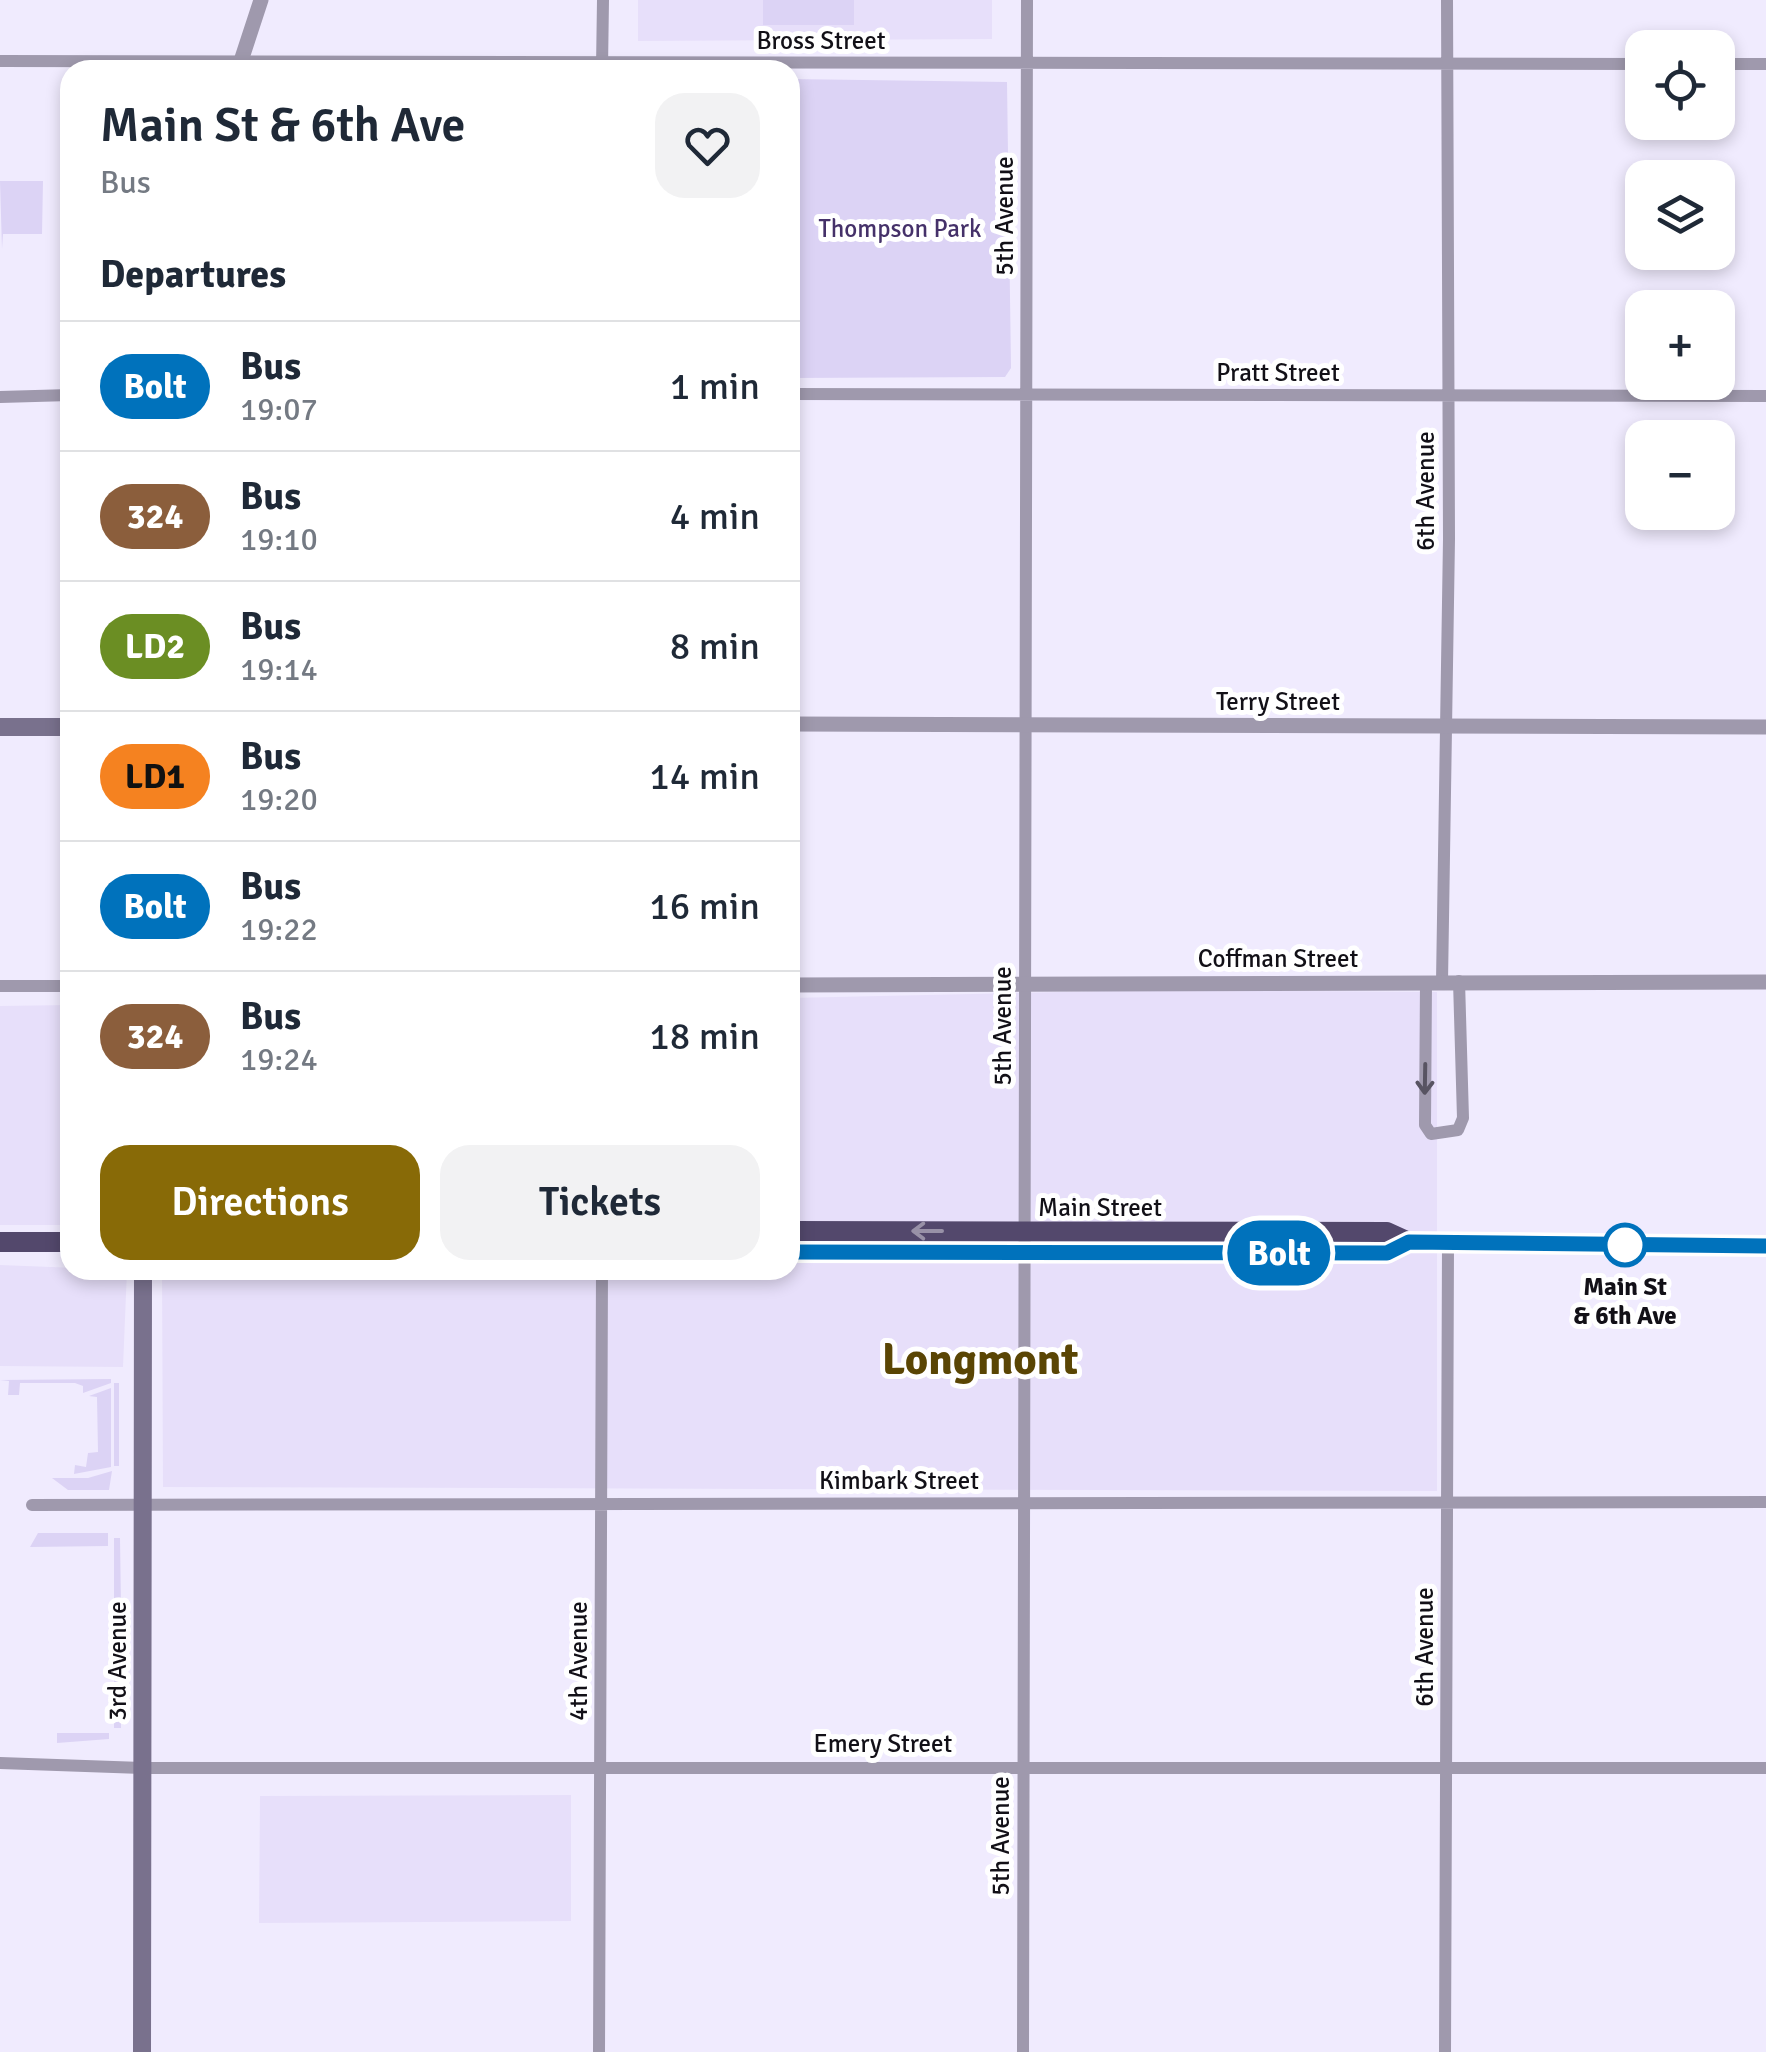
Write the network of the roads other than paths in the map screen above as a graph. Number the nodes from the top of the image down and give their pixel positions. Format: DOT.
graph roads {
  1 [pos="262,0"];
  2 [pos="602,0"];
  3 [pos="1027,0"];
  4 [pos="1446,0"];
  5 [pos="0,60"];
  6 [pos="242,60"];
  7 [pos="602,60"];
  8 [pos="60,62"];
  9 [pos="1027,64"];
  10 [pos="1447,64"];
  11 [pos="1625,64"];
  12 [pos="1735,64"];
  13 [pos="1766,64"];
  14 [pos="800,65"];
  15 [pos="1026,393"];
  16 [pos="800,394"];
  17 [pos="60,396"];
  18 [pos="1448,396"];
  19 [pos="1766,396"];
  20 [pos="0,397"];
  21 [pos="800,724"];
  22 [pos="1026,725"];
  23 [pos="1446,726"];
  24 [pos="1766,726"];
  25 [pos="0,727"];
  26 [pos="60,727"];
  27 [pos="1442,982"];
  28 [pos="1766,982"];
  29 [pos="1025,984"];
  30 [pos="800,985"];
  31 [pos="0,986"];
  32 [pos="60,986"];
  33 [pos="800,1231"];
  34 [pos="0,1242"];
  35 [pos="60,1242"];
  36 [pos="1024,1242"];
  37 [pos="1448,1243"];
  38 [pos="1766,1246"];
  39 [pos="800,1252"];
  40 [pos="143,1280"];
  41 [pos="602,1280"];
  42 [pos="1022,1502"];
  43 [pos="1447,1502"];
  44 [pos="1766,1502"];
  45 [pos="142,1504"];
  46 [pos="601,1504"];
  47 [pos="32,1505"];
  48 [pos="0,1763"];
  49 [pos="601,1766"];
  50 [pos="1022,1766"];
  51 [pos="1446,1767"];
  52 [pos="142,1768"];
  53 [pos="1766,1768"];
  54 [pos="142,2052"];
  55 [pos="599,2052"];
  56 [pos="1022,2052"];
  57 [pos="1446,2052"];
  1 -- 6 [label="street"];
  2 -- 7 [label="street"];
  3 -- 9 [label="street, 5th Avenue"];
  4 -- 10 [label="street, 6th Avenue"];
  5 -- 8 [label="street, Bross Street"];
  9 -- 10 [label="street, Bross Street"];
  9 -- 14 [label="street, Bross Street"];
  9 -- 15 [label="street, 5th Avenue"];
  10 -- 11 [label="street, Bross Street"];
  10 -- 18 [label="street, 6th Avenue"];
  12 -- 13 [label="street"];
  15 -- 16 [label="street, Pratt Street"];
  15 -- 18 [label="street, Pratt Street"];
  15 -- 22 [label="street, 5th Avenue"];
  17 -- 20 [label="street"];
  18 -- 19 [label="street, Pratt Street"];
  18 -- 23 [label="street, 6th Avenue"];
  21 -- 22 [label="street, Terry Street"];
  22 -- 23 [label="street, Terry Street"];
  22 -- 29 [label="street, 5th Avenue"];
  23 -- 24 [label="street, Terry Street"];
  23 -- 27 [label="street, 6th Avenue"];
  25 -- 26 [label="main road"];
  27 -- 27 [label="street, 6th Avenue, one-way"];
  27 -- 28 [label="street, Coffman Street"];
  27 -- 29 [label="street, Coffman Street"];
  29 -- 30 [label="street, Coffman Street"];
  29 -- 36 [label="street, 5th Avenue"];
  31 -- 32 [label="street"];
  36 -- 33 [label="highway, Main Street, one-way"];
  34 -- 35 [label="highway"];
  36 -- 37 [label="highway, Main Street"];
  36 -- 39 [label="highway, Main Street"];
  36 -- 42 [label="street, 5th Avenue"];
  37 -- 38 [label="highway, Main Street"];
  37 -- 43 [label="street, 6th Avenue"];
  40 -- 45 [label="main road, 3rd Avenue"];
  41 -- 46 [label="street, 4th Avenue"];
  42 -- 43 [label="street, Kimbark Street"];
  42 -- 46 [label="street, Kimbark Street"];
  42 -- 50 [label="street, 5th Avenue"];
  43 -- 44 [label="street, Kimbark Street"];
  43 -- 51 [label="street, 6th Avenue"];
  45 -- 46 [label="street, Kimbark Street"];
  45 -- 47 [label="street, Kimbark Street"];
  45 -- 52 [label="main road, 3rd Avenue"];
  46 -- 49 [label="street, 4th Avenue"];
  48 -- 52 [label="street, Emery Street"];
  49 -- 50 [label="street, Emery Street"];
  49 -- 52 [label="street, Emery Street"];
  49 -- 55 [label="street, 4th Avenue"];
  50 -- 51 [label="street, Emery Street"];
  50 -- 56 [label="street, 5th Avenue"];
  51 -- 53 [label="street, Emery Street"];
  51 -- 57 [label="street, 6th Avenue"];
  52 -- 54 [label="main road, 3rd Avenue"];
}
